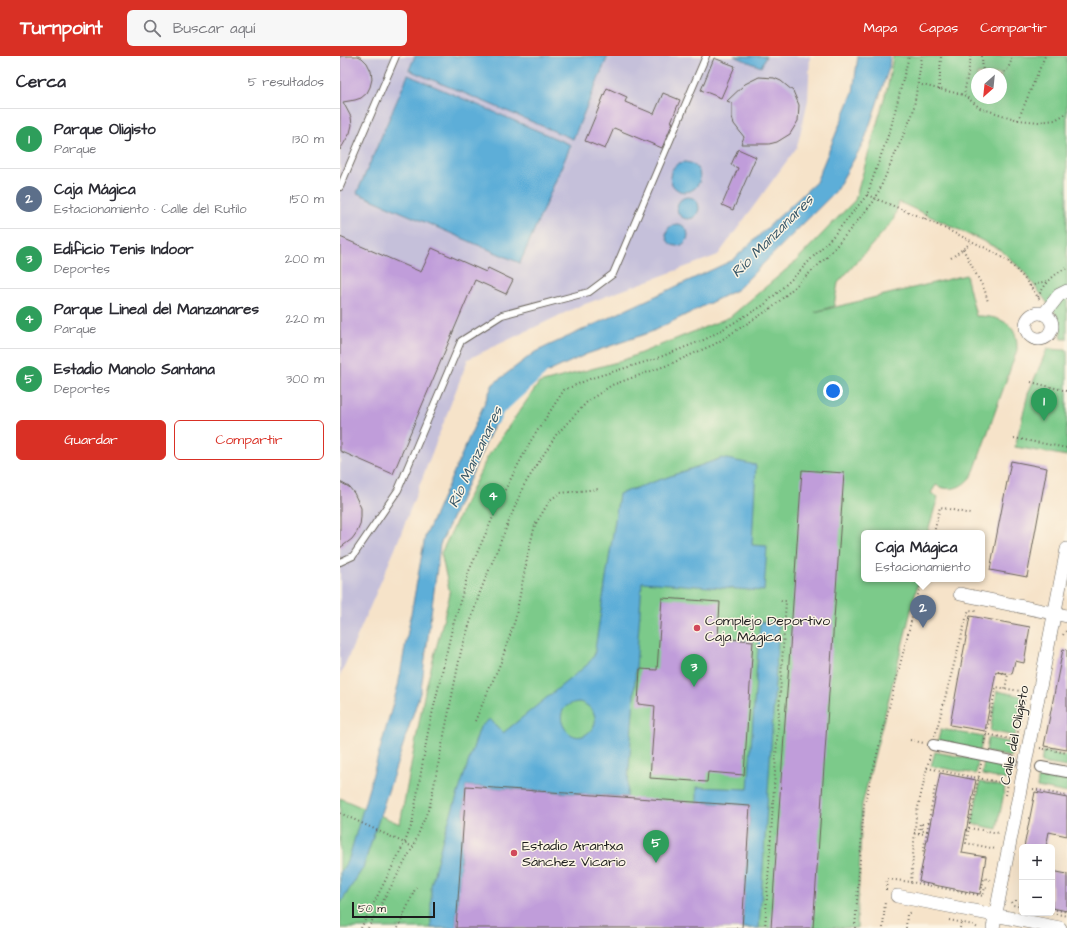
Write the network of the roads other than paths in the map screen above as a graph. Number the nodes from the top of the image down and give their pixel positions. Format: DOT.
graph roads {
  1 [pos="396,56"];
  2 [pos="706,56"];
  3 [pos="340,187"];
  4 [pos="1067,291"];
  5 [pos="1044,309"];
  6 [pos="1067,549"];
  7 [pos="340,562"];
  8 [pos="960,594"];
  9 [pos="1061,614"];
  10 [pos="933,745"];
  11 [pos="1012,761"];
  12 [pos="1041,767"];
  13 [pos="1067,772"];
  14 [pos="890,897"];
  15 [pos="994,922"];
  16 [pos="1060,928"];
  1 -- 3 [label="lane"];
  2 -- 7 [label="lane"];
  4 -- 5 [label="street"];
  6 -- 9 [label="street, Calle del Oligisto"];
  8 -- 9 [label="street"];
  9 -- 15 [label="street, Calle del Oligisto"];
  10 -- 11 [label="street"];
  12 -- 13 [label="street"];
  14 -- 15 [label="street"];
  15 -- 16 [label="street"];
}
